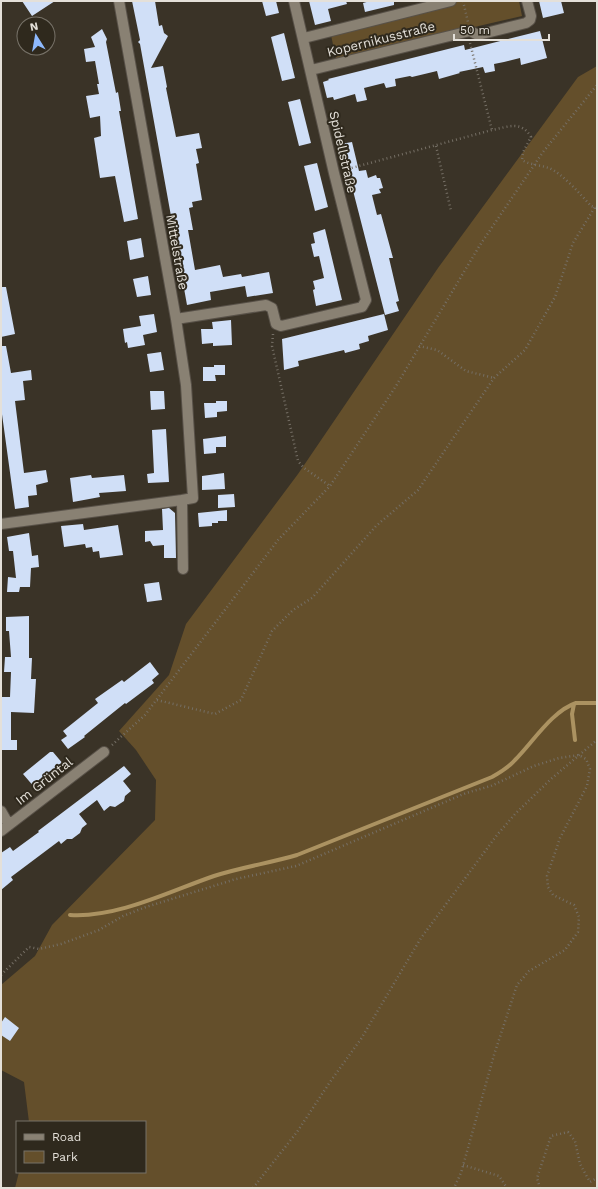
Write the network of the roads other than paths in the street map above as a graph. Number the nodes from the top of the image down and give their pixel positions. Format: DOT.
graph roads {
  1 [pos="119,1"];
  2 [pos="294,1"];
  3 [pos="451,1"];
  4 [pos="527,1"];
  5 [pos="304,38"];
  6 [pos="310,70"];
  7 [pos="176,319"];
  8 [pos="182,500"];
  9 [pos="1,524"];
  10 [pos="184,570"];
  11 [pos="104,752"];
  12 [pos="1,811"];
  13 [pos="5,828"];
  1 -- 7 [label="street, Mittelstraße"];
  2 -- 5 [label="street, Spidellstraße"];
  3 -- 5 [label="street, Kopernikusstraße"];
  4 -- 6 [label="street, Kopernikusstraße"];
  5 -- 6 [label="street, Spidellstraße"];
  6 -- 7 [label="street, Spidellstraße"];
  7 -- 8 [label="street, Mittelstraße"];
  8 -- 9 [label="street"];
  8 -- 10 [label="street"];
  11 -- 13 [label="street, Im Grüntal"];
  12 -- 13 [label="street"];
}
